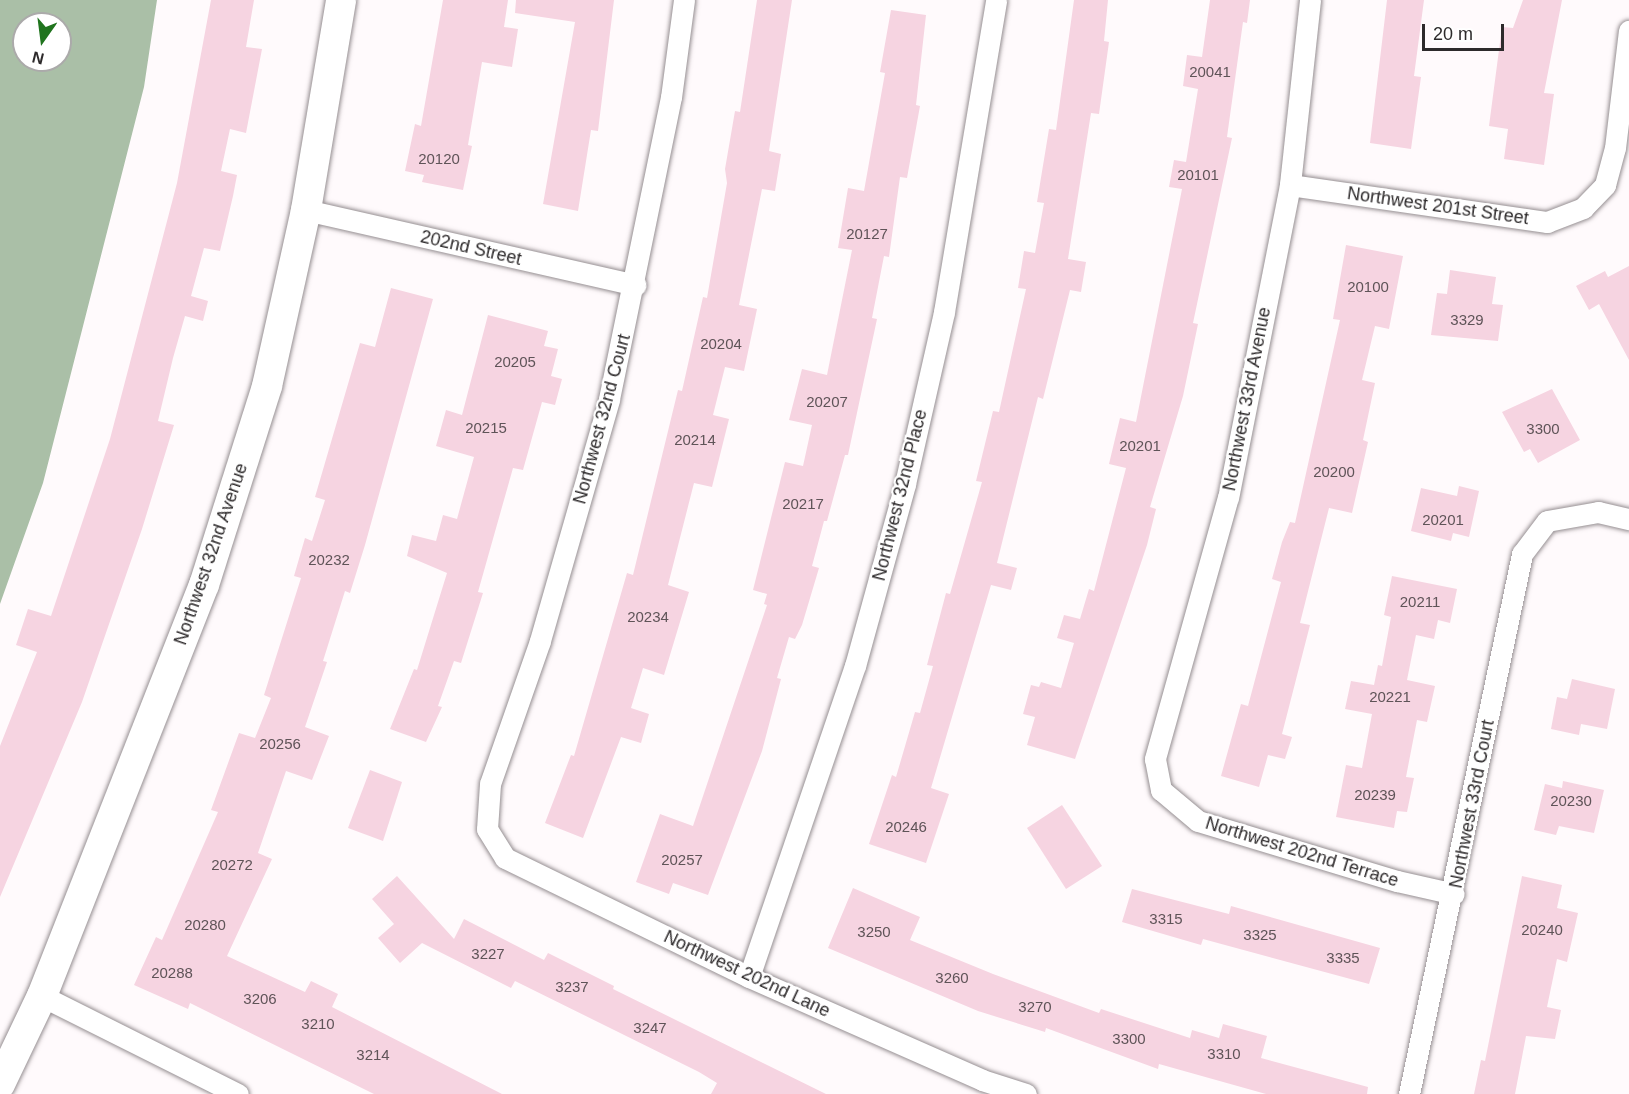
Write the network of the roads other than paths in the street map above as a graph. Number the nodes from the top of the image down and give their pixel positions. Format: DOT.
graph roads {
  1 [pos="341,0"];
  2 [pos="684,0"];
  3 [pos="996,0"];
  4 [pos="1310,0"];
  5 [pos="1629,30"];
  6 [pos="1290,185"];
  7 [pos="306,210"];
  8 [pos="636,285"];
  9 [pos="1629,519"];
  10 [pos="1161,790"];
  11 [pos="487,829"];
  12 [pos="1454,894"];
  13 [pos="749,977"];
  14 [pos="42,996"];
  15 [pos="0,1084"];
  16 [pos="238,1094"];
  17 [pos="1026,1094"];
  18 [pos="1409,1094"];
  1 -- 7 [label="street, Northwest 32nd Avenue"];
  2 -- 8 [label="street, Northwest 32nd Court"];
  3 -- 13 [label="street, Northwest 32nd Place"];
  4 -- 6 [label="street, Northwest 33rd Avenue"];
  5 -- 6 [label="street, Northwest 201st Street"];
  6 -- 10 [label="street, Northwest 33rd Avenue"];
  7 -- 8 [label="street, 202nd Street"];
  7 -- 14 [label="street, Northwest 32nd Avenue"];
  8 -- 11 [label="street, Northwest 32nd Court"];
  9 -- 12 [label="street, Northwest 33rd Court"];
  10 -- 12 [label="street, Northwest 202nd Terrace"];
  11 -- 13 [label="street, Northwest 202nd Lane"];
  12 -- 18 [label="street, Northwest 33rd Court"];
  13 -- 17 [label="street, Northwest 202nd Lane"];
  14 -- 15 [label="street, Northwest 32nd Avenue"];
  14 -- 16 [label="street"];
}
